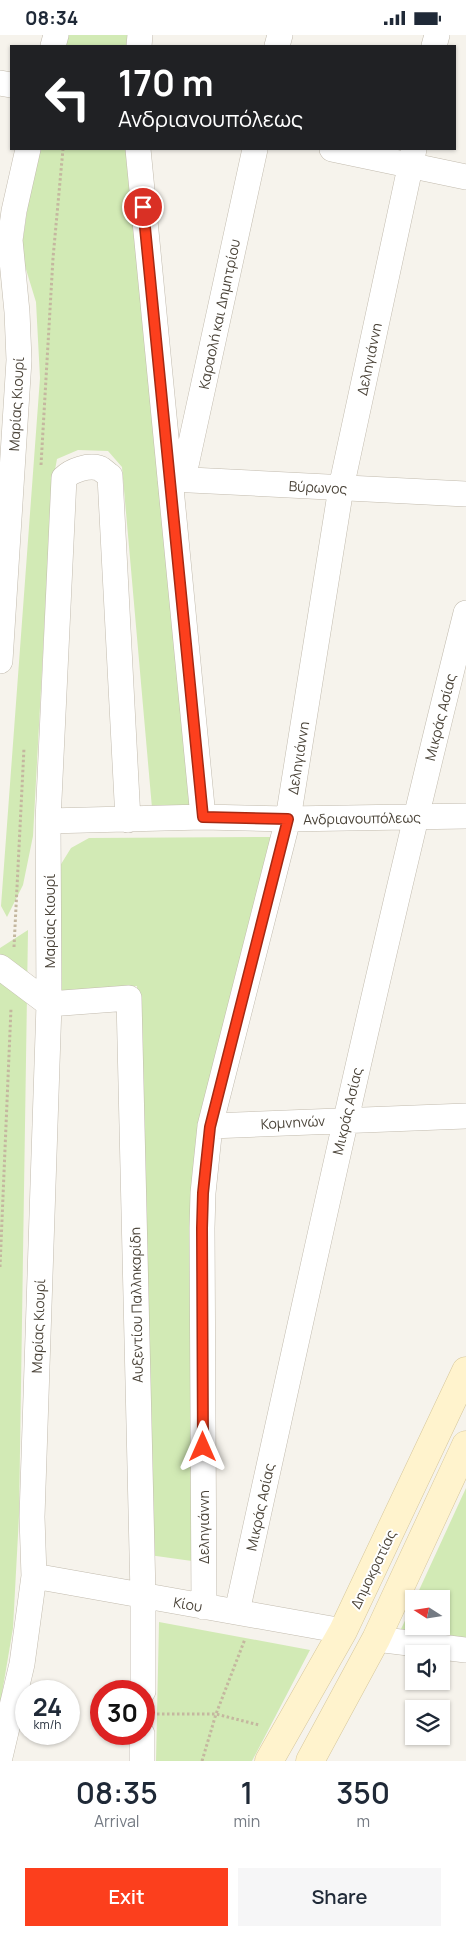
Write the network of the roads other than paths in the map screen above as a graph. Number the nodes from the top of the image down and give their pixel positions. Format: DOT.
graph roads {
  1 [pos="28,150"];
  2 [pos="138,150"];
  3 [pos="255,150"];
  4 [pos="342,150"];
  5 [pos="412,157"];
  6 [pos="466,177"];
  7 [pos="6,274"];
  8 [pos="176,479"];
  9 [pos="341,488"];
  10 [pos="466,495"];
  11 [pos="4,544"];
  12 [pos="466,613"];
  13 [pos="0,661"];
  14 [pos="466,816"];
  15 [pos="203,817"];
  16 [pos="415,817"];
  17 [pos="288,819"];
  18 [pos="128,820"];
  19 [pos="48,821"];
  20 [pos="0,967"];
  21 [pos="49,1005"];
  22 [pos="466,1116"];
  23 [pos="345,1119"];
  24 [pos="210,1127"];
  25 [pos="466,1371"];
  26 [pos="466,1445"];
  27 [pos="34,1576"];
  28 [pos="143,1595"];
  29 [pos="204,1607"];
  30 [pos="246,1613"];
  31 [pos="343,1631"];
  32 [pos="376,1639"];
  33 [pos="466,1650"];
  34 [pos="143,1680"];
  35 [pos="145,1745"];
  36 [pos="0,1757"];
  37 [pos="318,1757"];
  38 [pos="142,1761"];
  39 [pos="269,1761"];
  1 -- 7 [label="street, Μαρίας Κιουρί"];
  2 -- 8 [label="street"];
  3 -- 8 [label="street, Καραολή και Δημητρίου"];
  4 -- 5 [label="street"];
  5 -- 6 [label="street"];
  5 -- 9 [label="street, Δεληγιάννη"];
  7 -- 11 [label="street, Μαρίας Κιουρί"];
  8 -- 9 [label="street, Βύρωνος"];
  8 -- 15 [label="street"];
  9 -- 10 [label="street, Βύρωνος"];
  9 -- 17 [label="street, Δεληγιάννη"];
  11 -- 13 [label="street, Μαρίας Κιουρί"];
  12 -- 16 [label="street, Μικράς Ασίας"];
  14 -- 16 [label="street, Ανδριανουπόλεως"];
  15 -- 17 [label="street, Ανδριανουπόλεως"];
  15 -- 18 [label="street, Ανδριανουπόλεως"];
  16 -- 17 [label="street, Ανδριανουπόλεως"];
  16 -- 23 [label="street, Μικράς Ασίας"];
  17 -- 24 [label="street, Δεληγιάννη"];
  18 -- 19 [label="street, Ανδριανουπόλεως"];
  18 -- 19 [label="street, Μαρίας Κιουρί"];
  19 -- 21 [label="street, Μαρίας Κιουρί"];
  20 -- 21 [label="street"];
  21 -- 27 [label="street, Μαρίας Κιουρί"];
  21 -- 28 [label="street, Αυξεντίου Παλληκαρίδη"];
  22 -- 23 [label="street, Κομνηνών"];
  23 -- 24 [label="street, Κομνηνών"];
  23 -- 30 [label="street, Μικράς Ασίας"];
  24 -- 29 [label="street, Δεληγιάννη"];
  25 -- 31 [label="main road, Δημοκρατίας"];
  26 -- 32 [label="main road"];
  27 -- 28 [label="street, Κίου"];
  27 -- 36 [label="street, Μαρίας Κιουρί"];
  28 -- 29 [label="street, Κίου"];
  28 -- 34 [label="street, Αυξεντίου Παλληκαρίδη"];
  29 -- 30 [label="street, Κίου"];
  30 -- 31 [label="street, Κίου"];
  31 -- 39 [label="main road, Δημοκρατίας"];
  32 -- 33 [label="street"];
  32 -- 37 [label="main road"];
  35 -- 38 [label="street"];
}
